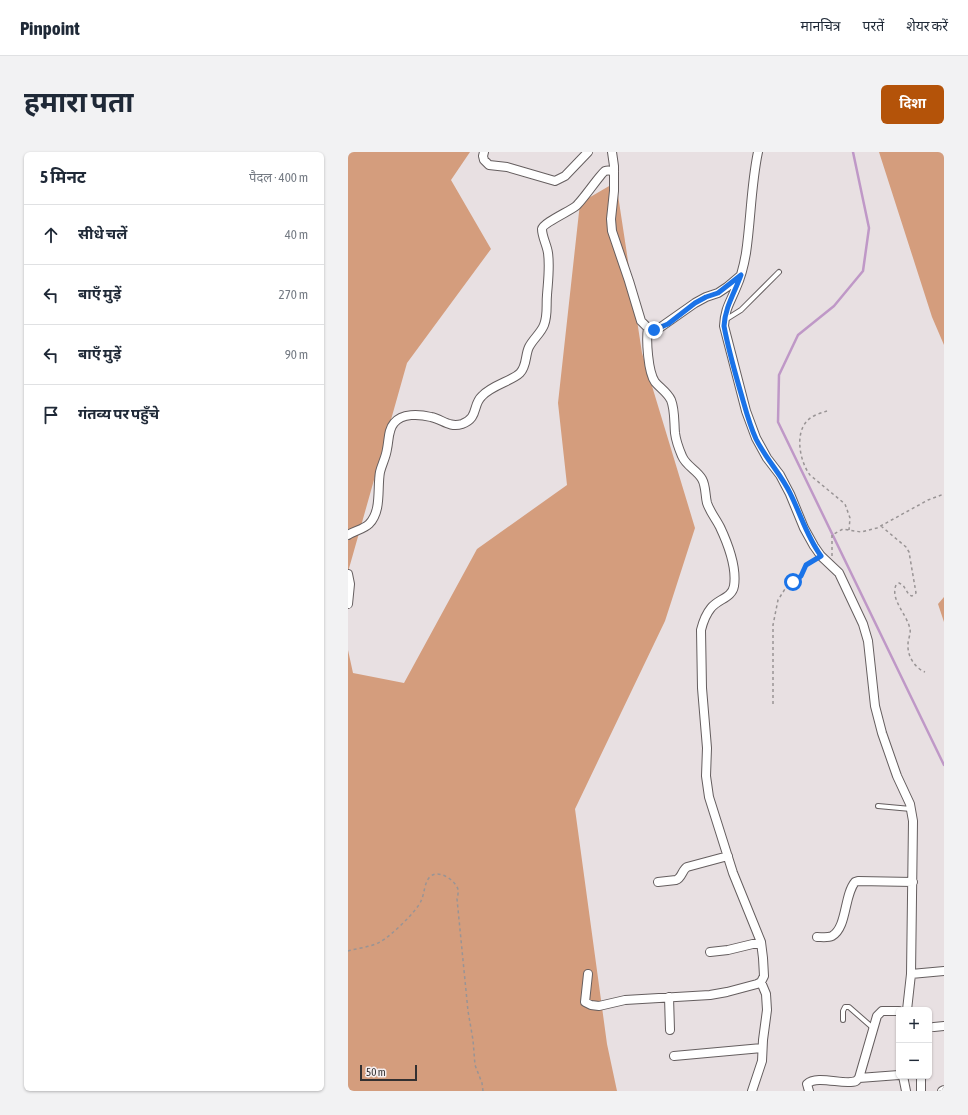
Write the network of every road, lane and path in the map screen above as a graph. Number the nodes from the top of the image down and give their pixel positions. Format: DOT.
graph roads {
  1 [pos="484,152"];
  2 [pos="588,152"];
  3 [pos="612,152"];
  4 [pos="758,152"];
  5 [pos="614,172"];
  6 [pos="779,272"];
  7 [pos="741,275"];
  8 [pos="724,320"];
  9 [pos="648,328"];
  10 [pos="828,411"];
  11 [pos="944,494"];
  12 [pos="881,526"];
  13 [pos="849,530"];
  14 [pos="348,535"];
  15 [pos="821,556"];
  16 [pos="831,564"];
  17 [pos="348,574"];
  18 [pos="348,604"];
  19 [pos="925,672"];
  20 [pos="773,704"];
  21 [pos="878,806"];
  22 [pos="911,809"];
  23 [pos="728,856"];
  24 [pos="658,882"];
  25 [pos="913,882"];
  26 [pos="817,937"];
  27 [pos="761,942"];
  28 [pos="348,951"];
  29 [pos="710,952"];
  30 [pos="944,971"];
  31 [pos="588,974"];
  32 [pos="911,974"];
  33 [pos="761,982"];
  34 [pos="669,997"];
  35 [pos="907,1007"];
  36 [pos="896,1010"];
  37 [pos="843,1020"];
  38 [pos="944,1026"];
  39 [pos="934,1027"];
  40 [pos="873,1028"];
  41 [pos="670,1030"];
  42 [pos="762,1048"];
  43 [pos="674,1056"];
  44 [pos="896,1075"];
  45 [pos="859,1078"];
  46 [pos="904,1079"];
  47 [pos="921,1079"];
  48 [pos="483,1091"];
  49 [pos="752,1091"];
  50 [pos="809,1091"];
  51 [pos="906,1091"];
  52 [pos="921,1091"];
  1 -- 2 [label="street"];
  3 -- 5 [label="street"];
  4 -- 7 [label="street"];
  5 -- 9 [label="street"];
  5 -- 14 [label="street"];
  6 -- 8 [label="lane"];
  7 -- 8 [label="street"];
  7 -- 9 [label="street"];
  8 -- 15 [label="street"];
  9 -- 23 [label="street"];
  10 -- 13 [label="path"];
  11 -- 12 [label="path"];
  12 -- 13 [label="path"];
  12 -- 19 [label="path"];
  13 -- 16 [label="path"];
  15 -- 16 [label="street"];
  15 -- 20 [label="path"];
  16 -- 22 [label="street"];
  17 -- 18 [label="street"];
  21 -- 22 [label="lane"];
  22 -- 25 [label="street"];
  23 -- 24 [label="street"];
  23 -- 27 [label="street"];
  25 -- 26 [label="street"];
  25 -- 32 [label="street"];
  27 -- 29 [label="street"];
  27 -- 33 [label="street"];
  28 -- 48 [label="path"];
  30 -- 32 [label="street"];
  31 -- 34 [label="street"];
  32 -- 35 [label="street"];
  33 -- 34 [label="street"];
  33 -- 42 [label="street"];
  34 -- 41 [label="street"];
  36 -- 40 [label="street"];
  37 -- 40 [label="lane"];
  38 -- 39 [label="street"];
  40 -- 45 [label="street"];
  42 -- 43 [label="street"];
  42 -- 49 [label="street"];
  44 -- 45 [label="street"];
  45 -- 50 [label="street"];
  46 -- 51 [label="street"];
  47 -- 52 [label="street"];
}
